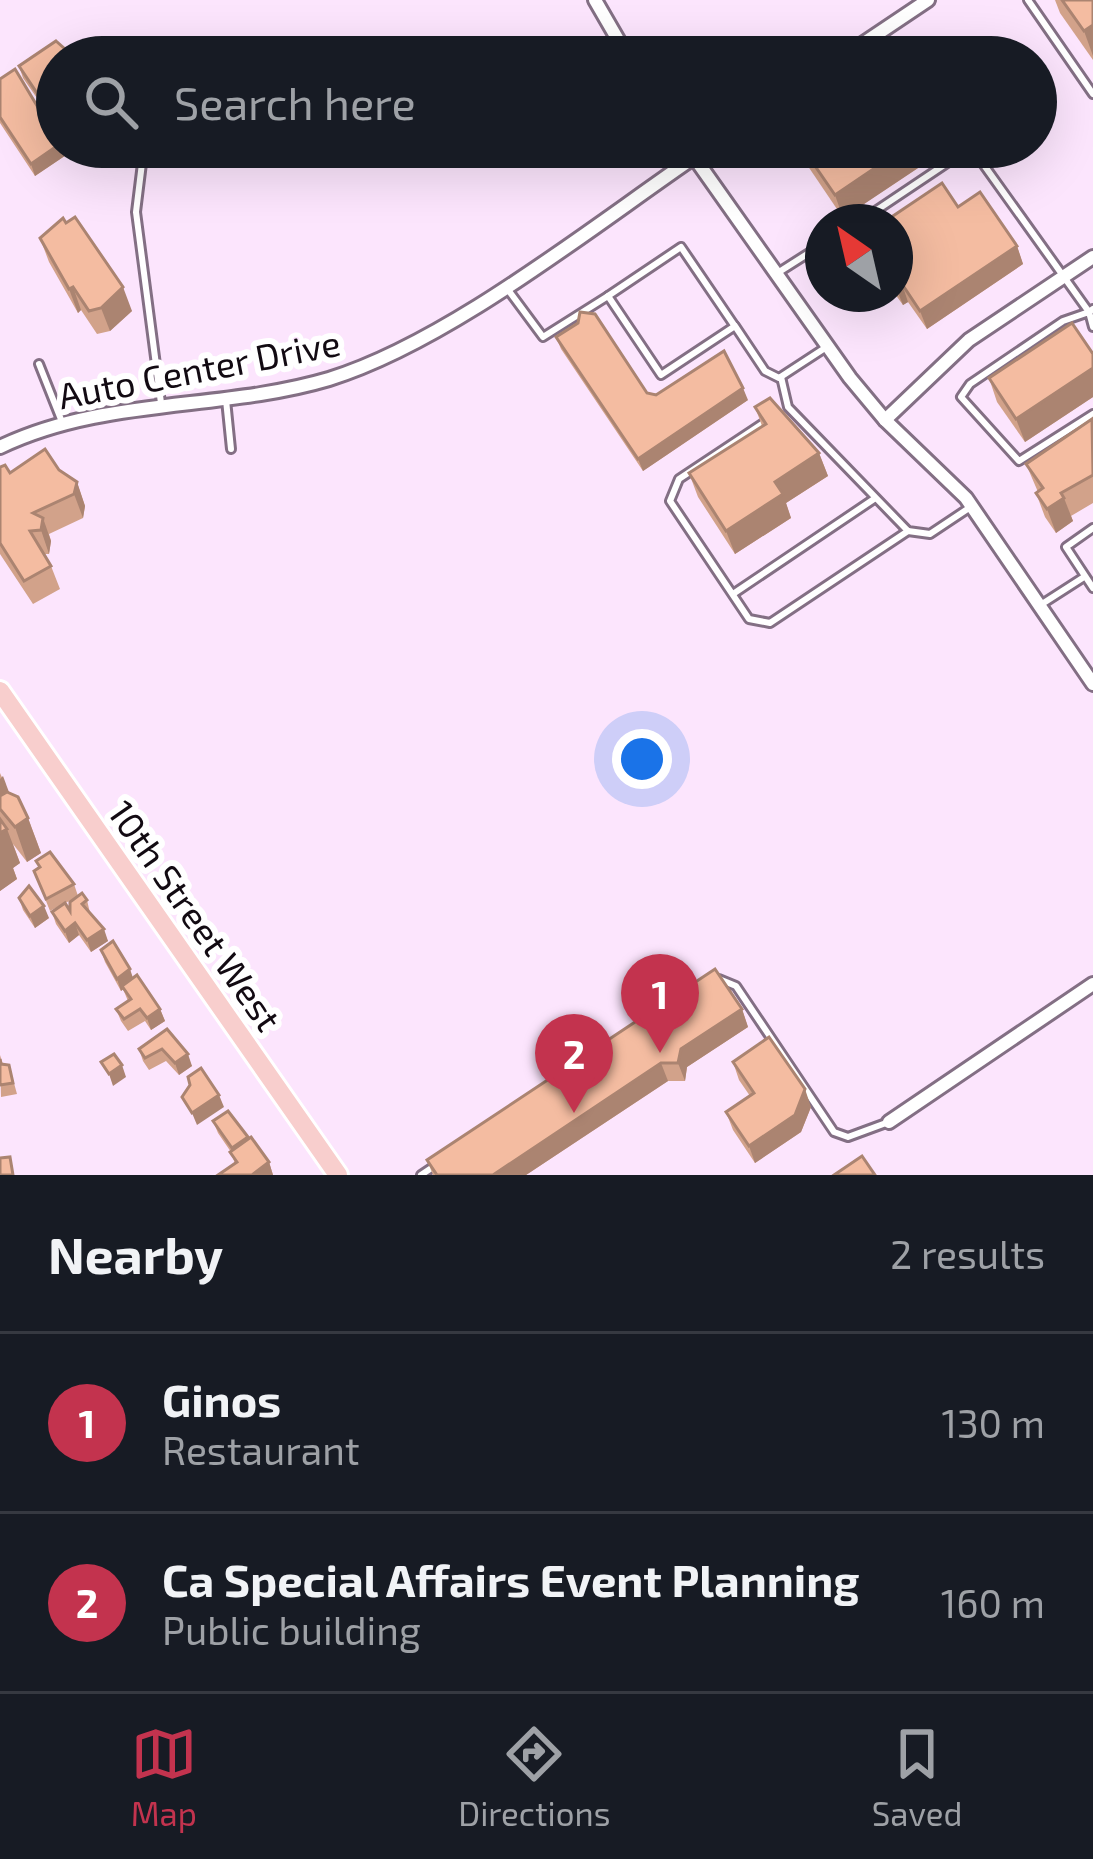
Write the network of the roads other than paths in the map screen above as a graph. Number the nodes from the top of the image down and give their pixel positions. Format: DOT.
graph roads {
  1 [pos="595,0"];
  2 [pos="928,0"];
  3 [pos="1030,1"];
  4 [pos="616,36"];
  5 [pos="874,36"];
  6 [pos="1056,36"];
  7 [pos="1057,38"];
  8 [pos="1090,83"];
  9 [pos="1093,94"];
  10 [pos="141,168"];
  11 [pos="668,168"];
  12 [pos="701,168"];
  13 [pos="940,168"];
  14 [pos="986,168"];
  15 [pos="886,204"];
  16 [pos="805,255"];
  17 [pos="1093,257"];
  18 [pos="776,274"];
  19 [pos="1065,276"];
  20 [pos="505,284"];
  21 [pos="608,296"];
  22 [pos="1091,311"];
  23 [pos="735,326"];
  24 [pos="1093,327"];
  25 [pos="827,346"];
  26 [pos="39,364"];
  27 [pos="781,377"];
  28 [pos="225,397"];
  29 [pos="161,404"];
  30 [pos="788,407"];
  31 [pos="1093,414"];
  32 [pos="885,420"];
  33 [pos="62,424"];
  34 [pos="0,447"];
  35 [pos="231,449"];
  36 [pos="875,498"];
  37 [pos="971,506"];
  38 [pos="1093,529"];
  39 [pos="908,531"];
  40 [pos="1084,577"];
  41 [pos="1093,588"];
  42 [pos="733,594"];
  43 [pos="1040,606"];
  44 [pos="1093,684"];
  45 [pos="0,692"];
  46 [pos="710,981"];
  47 [pos="1093,984"];
  48 [pos="889,1122"];
  49 [pos="440,1162"];
  50 [pos="338,1175"];
  51 [pos="421,1175"];
  1 -- 4 [label="street"];
  2 -- 5 [label="street"];
  3 -- 6 [label="lane"];
  7 -- 8 [label="lane"];
  8 -- 9 [label="lane"];
  10 -- 29 [label="lane"];
  11 -- 20 [label="street, Auto Center Drive"];
  12 -- 18 [label="street"];
  13 -- 15 [label="lane"];
  14 -- 19 [label="lane"];
  16 -- 18 [label="lane"];
  17 -- 19 [label="street"];
  18 -- 25 [label="street"];
  19 -- 22 [label="lane"];
  19 -- 32 [label="street"];
  20 -- 21 [label="lane"];
  20 -- 28 [label="street, Auto Center Drive"];
  21 -- 23 [label="lane"];
  21 -- 23 [label="lane"];
  22 -- 24 [label="lane"];
  22 -- 31 [label="lane"];
  23 -- 27 [label="lane"];
  25 -- 27 [label="lane"];
  25 -- 32 [label="street"];
  26 -- 33 [label="lane"];
  27 -- 30 [label="lane"];
  28 -- 29 [label="street, Auto Center Drive"];
  28 -- 35 [label="lane"];
  29 -- 33 [label="street, Auto Center Drive"];
  30 -- 36 [label="lane"];
  30 -- 42 [label="lane"];
  32 -- 37 [label="street"];
  33 -- 34 [label="street, Auto Center Drive"];
  36 -- 39 [label="lane"];
  36 -- 42 [label="lane"];
  37 -- 39 [label="lane"];
  37 -- 43 [label="street"];
  38 -- 40 [label="lane"];
  39 -- 42 [label="lane"];
  40 -- 41 [label="lane"];
  40 -- 43 [label="lane"];
  43 -- 44 [label="street"];
  45 -- 50 [label="main road, 10th Street West"];
  46 -- 48 [label="lane"];
  47 -- 48 [label="street"];
  49 -- 51 [label="lane"];
}
